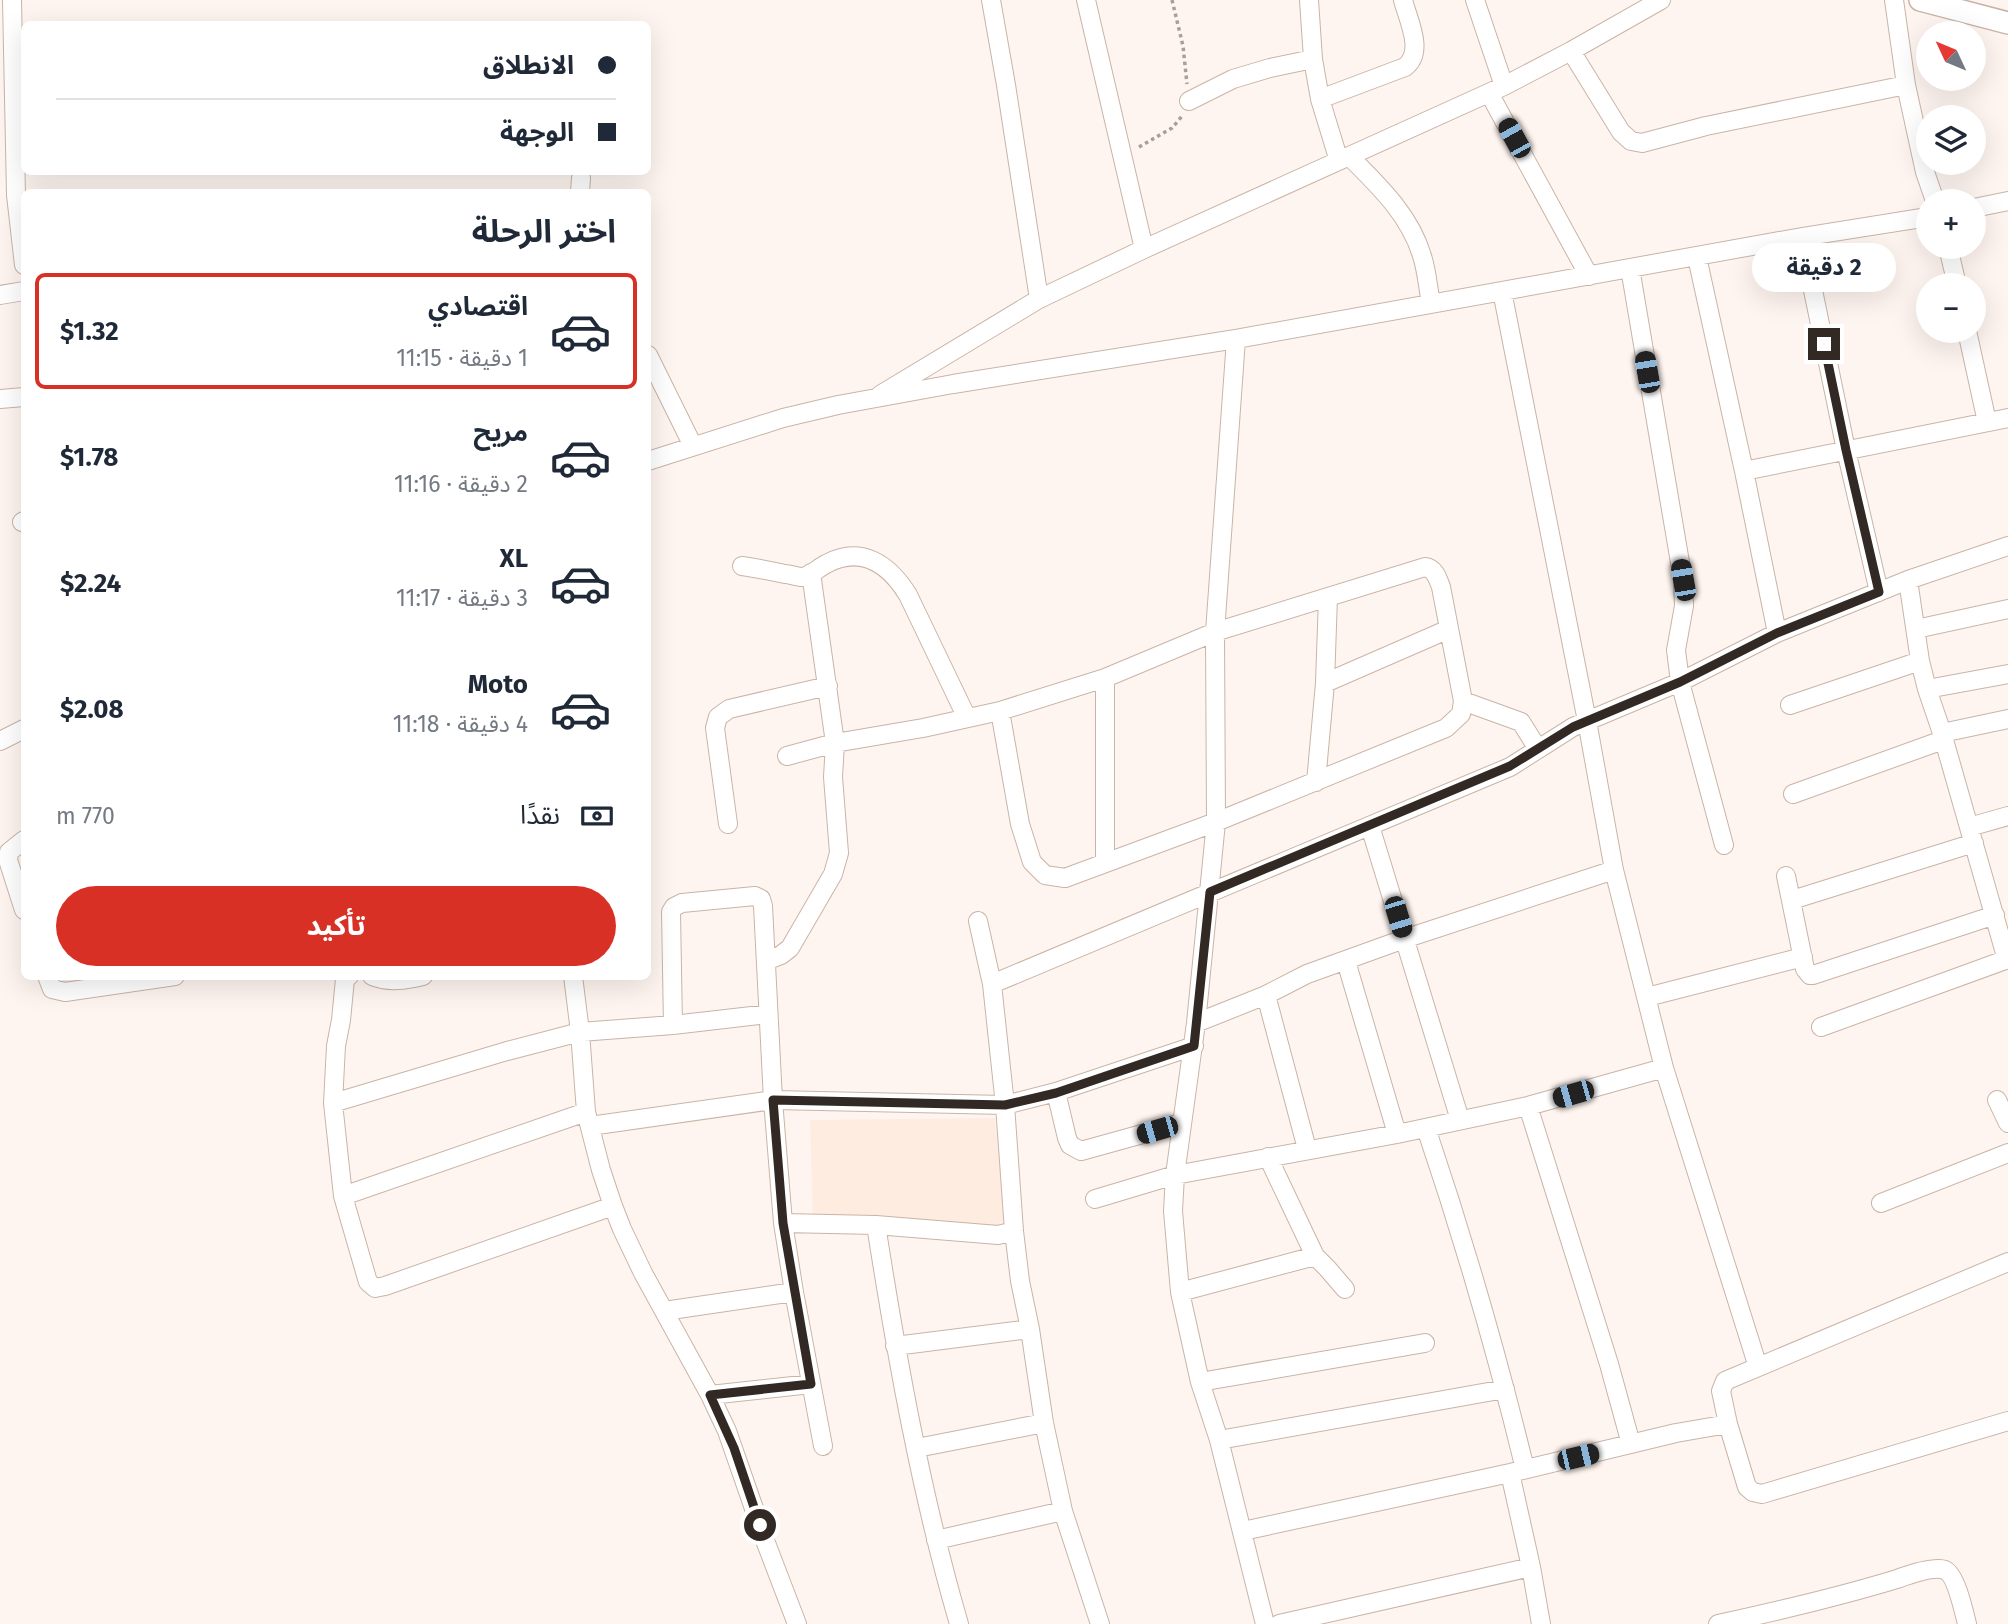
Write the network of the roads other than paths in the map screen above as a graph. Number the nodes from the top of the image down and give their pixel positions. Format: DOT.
graph roads {
  1 [pos="991,0"];
  2 [pos="1086,0"];
  3 [pos="1309,0"];
  4 [pos="1403,0"];
  5 [pos="1475,0"];
  6 [pos="1661,0"];
  7 [pos="1894,0"];
  8 [pos="1920,0"];
  9 [pos="9,10"];
  10 [pos="2008,23"];
  11 [pos="1571,51"];
  12 [pos="1313,59"];
  13 [pos="1906,85"];
  14 [pos="1496,89"];
  15 [pos="1320,99"];
  16 [pos="1189,101"];
  17 [pos="7,106"];
  18 [pos="1344,158"];
  19 [pos="1931,189"];
  20 [pos="8,195"];
  21 [pos="2008,201"];
  22 [pos="1986,206"];
  23 [pos="1916,219"];
  24 [pos="1802,237"];
  25 [pos="1144,249"];
  26 [pos="21,252"];
  27 [pos="1697,257"];
  28 [pos="1630,268"];
  29 [pos="1589,276"];
  30 [pos="1502,291"];
  31 [pos="21,292"];
  32 [pos="0,295"];
  33 [pos="1040,299"];
  34 [pos="1431,304"];
  35 [pos="1236,340"];
  36 [pos="1970,343"];
  37 [pos="943,356"];
  38 [pos="651,363"];
  39 [pos="953,384"];
  40 [pos="21,397"];
  41 [pos="0,399"];
  42 [pos="871,400"];
  43 [pos="2008,418"];
  44 [pos="1987,422"];
  45 [pos="693,446"];
  46 [pos="1846,450"];
  47 [pos="651,460"];
  48 [pos="1744,471"];
  49 [pos="2008,546"];
  50 [pos="742,566"];
  51 [pos="811,573"];
  52 [pos="1909,580"];
  53 [pos="1879,592"];
  54 [pos="1328,597"];
  55 [pos="2008,610"];
  56 [pos="1449,629"];
  57 [pos="1916,629"];
  58 [pos="1215,632"];
  59 [pos="1777,633"];
  60 [pos="1920,661"];
  61 [pos="2008,674"];
  62 [pos="1105,678"];
  63 [pos="1680,682"];
  64 [pos="1325,683"];
  65 [pos="828,686"];
  66 [pos="1927,689"];
  67 [pos="1463,701"];
  68 [pos="1790,705"];
  69 [pos="1000,711"];
  70 [pos="967,718"];
  71 [pos="2008,719"];
  72 [pos="1587,720"];
  73 [pos="21,730"];
  74 [pos="1942,736"];
  75 [pos="0,741"];
  76 [pos="835,743"];
  77 [pos="1538,749"];
  78 [pos="787,756"];
  79 [pos="1316,782"];
  80 [pos="1793,793"];
  81 [pos="2008,816"];
  82 [pos="1216,822"];
  83 [pos="728,824"];
  84 [pos="1370,825"];
  85 [pos="1972,835"];
  86 [pos="21,842"];
  87 [pos="1724,845"];
  88 [pos="1105,863"];
  89 [pos="1614,870"];
  90 [pos="1786,876"];
  91 [pos="1210,892"];
  92 [pos="1791,900"];
  93 [pos="21,901"];
  94 [pos="1995,915"];
  95 [pos="978,921"];
  96 [pos="1404,939"];
  97 [pos="1803,957"];
  98 [pos="2007,959"];
  99 [pos="766,961"];
  100 [pos="1346,961"];
  101 [pos="49,980"];
  102 [pos="130,980"];
  103 [pos="345,980"];
  104 [pos="574,980"];
  105 [pos="992,984"];
  106 [pos="1266,995"];
  107 [pos="1647,997"];
  108 [pos="768,1014"];
  109 [pos="1196,1023"];
  110 [pos="673,1025"];
  111 [pos="1821,1027"];
  112 [pos="580,1032"];
  113 [pos="1194,1046"];
  114 [pos="1664,1068"];
  115 [pos="1056,1093"];
  116 [pos="773,1100"];
  117 [pos="1997,1100"];
  118 [pos="333,1103"];
  119 [pos="1005,1105"];
  120 [pos="1528,1106"];
  121 [pos="588,1119"];
  122 [pos="1460,1120"];
  123 [pos="2008,1122"];
  124 [pos="1182,1123"];
  125 [pos="1426,1128"];
  126 [pos="1397,1134"];
  127 [pos="1307,1149"];
  128 [pos="2008,1153"];
  129 [pos="1268,1157"];
  130 [pos="1175,1175"];
  131 [pos="343,1196"];
  132 [pos="1095,1199"];
  133 [pos="1881,1203"];
  134 [pos="613,1206"];
  135 [pos="783,1223"];
  136 [pos="876,1225"];
  137 [pos="1014,1231"];
  138 [pos="1315,1256"];
  139 [pos="2008,1262"];
  140 [pos="1345,1289"];
  141 [pos="794,1292"];
  142 [pos="1180,1292"];
  143 [pos="664,1311"];
  144 [pos="1030,1329"];
  145 [pos="1425,1343"];
  146 [pos="895,1346"];
  147 [pos="1758,1367"];
  148 [pos="1200,1382"];
  149 [pos="811,1384"];
  150 [pos="1506,1390"];
  151 [pos="710,1395"];
  152 [pos="2008,1421"];
  153 [pos="1044,1423"];
  154 [pos="1728,1423"];
  155 [pos="1219,1440"];
  156 [pos="1631,1444"];
  157 [pos="823,1446"];
  158 [pos="917,1448"];
  159 [pos="1518,1471"];
  160 [pos="1063,1511"];
  161 [pos="1243,1531"];
  162 [pos="936,1540"];
  163 [pos="1531,1567"];
  164 [pos="956,1623"];
  165 [pos="797,1624"];
  166 [pos="1100,1624"];
  167 [pos="1265,1624"];
  168 [pos="1279,1624"];
  169 [pos="1541,1624"];
  170 [pos="1720,1624"];
  171 [pos="1967,1624"];
  1 -- 33 [label="street"];
  2 -- 25 [label="street"];
  3 -- 12 [label="street"];
  4 -- 15 [label="street"];
  5 -- 14 [label="street"];
  6 -- 11 [label="street"];
  7 -- 13 [label="street"];
  8 -- 10 [label="street"];
  9 -- 17 [label="street"];
  11 -- 13 [label="street"];
  11 -- 14 [label="street"];
  12 -- 15 [label="street"];
  12 -- 16 [label="street"];
  13 -- 19 [label="street"];
  14 -- 18 [label="street"];
  14 -- 29 [label="street"];
  15 -- 18 [label="street"];
  17 -- 20 [label="street"];
  18 -- 25 [label="street"];
  18 -- 34 [label="street"];
  20 -- 26 [label="street"];
  21 -- 22 [label="street"];
  23 -- 24 [label="street"];
  24 -- 27 [label="street"];
  24 -- 46 [label="street"];
  25 -- 33 [label="street"];
  27 -- 28 [label="street"];
  27 -- 48 [label="street"];
  28 -- 29 [label="street"];
  28 -- 63 [label="street"];
  29 -- 30 [label="street"];
  30 -- 34 [label="street"];
  30 -- 72 [label="street"];
  31 -- 32 [label="street"];
  33 -- 37 [label="street"];
  34 -- 35 [label="street"];
  35 -- 39 [label="street"];
  35 -- 58 [label="street"];
  36 -- 44 [label="street"];
  37 -- 39 [label="street"];
  37 -- 42 [label="street"];
  38 -- 45 [label="street"];
  39 -- 42 [label="street"];
  40 -- 41 [label="street"];
  42 -- 45 [label="street"];
  43 -- 44 [label="street"];
  44 -- 46 [label="street"];
  45 -- 47 [label="street"];
  46 -- 48 [label="street"];
  46 -- 53 [label="street"];
  48 -- 59 [label="street"];
  49 -- 52 [label="street"];
  50 -- 51 [label="street"];
  51 -- 65 [label="street"];
  51 -- 70 [label="street"];
  52 -- 53 [label="street"];
  52 -- 57 [label="street"];
  53 -- 59 [label="street"];
  54 -- 56 [label="street"];
  54 -- 58 [label="street"];
  54 -- 64 [label="street"];
  55 -- 57 [label="street"];
  56 -- 64 [label="street"];
  56 -- 67 [label="street"];
  57 -- 60 [label="street"];
  58 -- 62 [label="street"];
  58 -- 82 [label="street"];
  59 -- 63 [label="street"];
  60 -- 66 [label="street"];
  60 -- 68 [label="street"];
  61 -- 66 [label="street"];
  62 -- 69 [label="street"];
  62 -- 88 [label="street"];
  63 -- 72 [label="street"];
  63 -- 87 [label="street"];
  64 -- 79 [label="street"];
  65 -- 76 [label="street"];
  65 -- 83 [label="street"];
  66 -- 74 [label="street"];
  67 -- 77 [label="street"];
  67 -- 79 [label="street"];
  69 -- 70 [label="street"];
  69 -- 88 [label="street"];
  70 -- 76 [label="street"];
  71 -- 74 [label="street"];
  72 -- 77 [label="street"];
  72 -- 89 [label="street"];
  73 -- 75 [label="street"];
  74 -- 80 [label="street"];
  74 -- 85 [label="street"];
  76 -- 78 [label="street"];
  76 -- 99 [label="street"];
  77 -- 84 [label="street"];
  79 -- 82 [label="street"];
  81 -- 85 [label="street"];
  82 -- 88 [label="street"];
  82 -- 91 [label="street"];
  84 -- 91 [label="street"];
  84 -- 96 [label="street"];
  85 -- 92 [label="street"];
  85 -- 94 [label="street"];
  86 -- 93 [label="street"];
  89 -- 96 [label="street"];
  89 -- 107 [label="street"];
  90 -- 92 [label="street"];
  91 -- 105 [label="street"];
  91 -- 109 [label="street"];
  92 -- 97 [label="street"];
  94 -- 97 [label="street"];
  94 -- 98 [label="street"];
  95 -- 105 [label="street"];
  96 -- 100 [label="street"];
  96 -- 122 [label="street"];
  97 -- 107 [label="street"];
  98 -- 111 [label="street"];
  99 -- 108 [label="street"];
  99 -- 110 [label="street"];
  100 -- 106 [label="street"];
  100 -- 126 [label="street"];
  101 -- 102 [label="street"];
  103 -- 118 [label="street"];
  104 -- 112 [label="street"];
  105 -- 119 [label="street"];
  106 -- 109 [label="street"];
  106 -- 127 [label="street"];
  107 -- 114 [label="street"];
  108 -- 110 [label="street"];
  108 -- 116 [label="street"];
  109 -- 113 [label="street"];
  110 -- 112 [label="street"];
  112 -- 118 [label="street"];
  112 -- 121 [label="street"];
  113 -- 115 [label="street"];
  113 -- 124 [label="street"];
  114 -- 120 [label="street"];
  114 -- 147 [label="street"];
  115 -- 119 [label="street"];
  115 -- 124 [label="street"];
  116 -- 119 [label="street"];
  116 -- 121 [label="street"];
  116 -- 135 [label="street"];
  117 -- 123 [label="street"];
  118 -- 131 [label="street"];
  119 -- 137 [label="street"];
  120 -- 122 [label="street"];
  120 -- 156 [label="street"];
  121 -- 131 [label="street"];
  121 -- 134 [label="street"];
  122 -- 125 [label="street"];
  124 -- 130 [label="street"];
  125 -- 126 [label="street"];
  125 -- 150 [label="street"];
  126 -- 127 [label="street"];
  127 -- 129 [label="street"];
  128 -- 133 [label="street"];
  129 -- 130 [label="street"];
  129 -- 138 [label="street"];
  130 -- 132 [label="street"];
  130 -- 142 [label="street"];
  131 -- 134 [label="street"];
  134 -- 143 [label="street"];
  135 -- 136 [label="street"];
  135 -- 141 [label="street"];
  136 -- 137 [label="street"];
  136 -- 146 [label="street"];
  137 -- 144 [label="street"];
  138 -- 140 [label="street"];
  138 -- 142 [label="street"];
  139 -- 147 [label="street"];
  141 -- 143 [label="street"];
  141 -- 149 [label="street"];
  142 -- 148 [label="street"];
  143 -- 151 [label="street"];
  144 -- 146 [label="street"];
  144 -- 153 [label="street"];
  145 -- 148 [label="street"];
  146 -- 158 [label="street"];
  147 -- 154 [label="street"];
  148 -- 155 [label="street"];
  149 -- 151 [label="street"];
  149 -- 157 [label="street"];
  150 -- 155 [label="street"];
  150 -- 159 [label="street"];
  151 -- 165 [label="street"];
  152 -- 154 [label="street"];
  153 -- 158 [label="street"];
  153 -- 160 [label="street"];
  154 -- 156 [label="street"];
  155 -- 161 [label="street"];
  156 -- 159 [label="street"];
  158 -- 162 [label="street"];
  159 -- 161 [label="street"];
  159 -- 163 [label="street"];
  160 -- 162 [label="street"];
  160 -- 166 [label="street"];
  161 -- 167 [label="street"];
  162 -- 164 [label="street"];
  163 -- 168 [label="street"];
  163 -- 169 [label="street"];
  170 -- 171 [label="street"];
}
